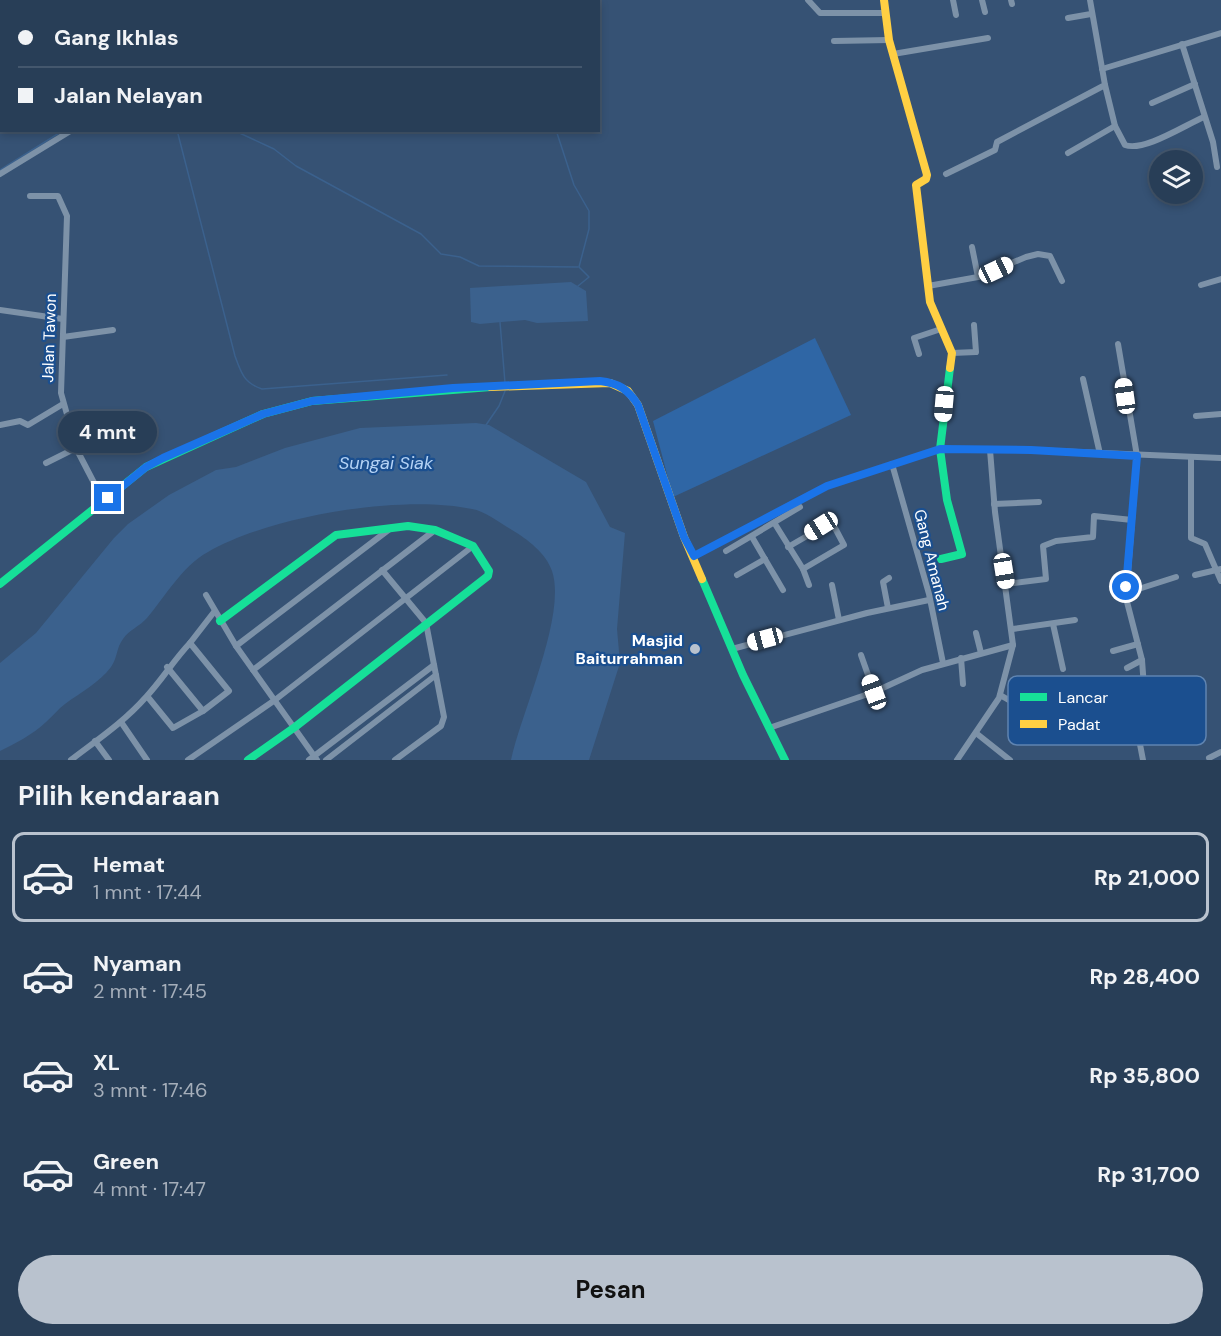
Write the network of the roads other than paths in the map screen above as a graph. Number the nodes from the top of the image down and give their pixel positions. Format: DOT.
graph roads {
  1 [pos="808,0"];
  2 [pos="884,0"];
  3 [pos="953,0"];
  4 [pos="982,0"];
  5 [pos="1090,0"];
  6 [pos="984,12"];
  7 [pos="885,13"];
  8 [pos="1091,14"];
  9 [pos="956,15"];
  10 [pos="1068,18"];
  11 [pos="1221,33"];
  12 [pos="988,38"];
  13 [pos="889,40"];
  14 [pos="834,41"];
  15 [pos="1182,44"];
  16 [pos="893,54"];
  17 [pos="1102,69"];
  18 [pos="1195,84"];
  19 [pos="1104,85"];
  20 [pos="1152,103"];
  21 [pos="1204,117"];
  22 [pos="1115,126"];
  23 [pos="69,132"];
  24 [pos="1068,153"];
  25 [pos="1216,167"];
  26 [pos="0,174"];
  27 [pos="946,174"];
  28 [pos="30,196"];
  29 [pos="972,247"];
  30 [pos="978,277"];
  31 [pos="1221,279"];
  32 [pos="1062,281"];
  33 [pos="1202,285"];
  34 [pos="928,286"];
  35 [pos="0,310"];
  36 [pos="63,319"];
  37 [pos="974,325"];
  38 [pos="941,329"];
  39 [pos="113,330"];
  40 [pos="63,337"];
  41 [pos="1118,344"];
  42 [pos="952,353"];
  43 [pos="919,354"];
  44 [pos="1083,379"];
  45 [pos="63,404"];
  46 [pos="1221,414"];
  47 [pos="1196,416"];
  48 [pos="0,425"];
  49 [pos="76,448"];
  50 [pos="940,449"];
  51 [pos="990,450"];
  52 [pos="1100,454"];
  53 [pos="1137,456"];
  54 [pos="1191,458"];
  55 [pos="1221,458"];
  56 [pos="46,463"];
  57 [pos="892,464"];
  58 [pos="104,502"];
  59 [pos="1039,502"];
  60 [pos="994,504"];
  61 [pos="800,507"];
  62 [pos="764,517"];
  63 [pos="1132,519"];
  64 [pos="755,522"];
  65 [pos="772,525"];
  66 [pos="392,527"];
  67 [pos="435,530"];
  68 [pos="761,532"];
  69 [pos="752,537"];
  70 [pos="473,546"];
  71 [pos="788,547"];
  72 [pos="726,551"];
  73 [pos="694,556"];
  74 [pos="765,559"];
  75 [pos="941,559"];
  76 [pos="803,569"];
  77 [pos="1219,569"];
  78 [pos="382,570"];
  79 [pos="737,575"];
  80 [pos="1195,575"];
  81 [pos="1176,577"];
  82 [pos="889,578"];
  83 [pos="1221,581"];
  84 [pos="0,584"];
  85 [pos="1006,584"];
  86 [pos="810,585"];
  87 [pos="832,585"];
  88 [pos="783,590"];
  89 [pos="1126,593"];
  90 [pos="206,595"];
  91 [pos="404,597"];
  92 [pos="929,600"];
  93 [pos="888,608"];
  94 [pos="214,612"];
  95 [pos="839,620"];
  96 [pos="220,621"];
  97 [pos="1075,621"];
  98 [pos="426,623"];
  99 [pos="1053,624"];
  100 [pos="1013,629"];
  101 [pos="976,633"];
  102 [pos="190,643"];
  103 [pos="1013,645"];
  104 [pos="1138,645"];
  105 [pos="236,646"];
  106 [pos="732,649"];
  107 [pos="1113,651"];
  108 [pos="981,653"];
  109 [pos="861,655"];
  110 [pos="961,658"];
  111 [pos="1142,660"];
  112 [pos="943,663"];
  113 [pos="434,665"];
  114 [pos="167,667"];
  115 [pos="1127,668"];
  116 [pos="1063,669"];
  117 [pos="253,670"];
  118 [pos="436,675"];
  119 [pos="1143,676"];
  120 [pos="963,684"];
  121 [pos="874,692"];
  122 [pos="1000,695"];
  123 [pos="147,696"];
  124 [pos="275,700"];
  125 [pos="1008,700"];
  126 [pos="202,711"];
  127 [pos="121,722"];
  128 [pos="295,728"];
  129 [pos="769,728"];
  130 [pos="976,733"];
  131 [pos="95,741"];
  132 [pos="1140,745"];
  133 [pos="1221,752"];
  134 [pos="1209,758"];
  135 [pos="313,759"];
  136 [pos="71,760"];
  137 [pos="109,760"];
  138 [pos="147,760"];
  139 [pos="188,760"];
  140 [pos="248,760"];
  141 [pos="326,760"];
  142 [pos="395,760"];
  143 [pos="785,760"];
  144 [pos="957,760"];
  145 [pos="1010,760"];
  146 [pos="1143,760"];
  1 -- 7 [label="street"];
  2 -- 7 [label="street"];
  3 -- 9 [label="street"];
  4 -- 6 [label="street"];
  5 -- 8 [label="street"];
  7 -- 13 [label="street"];
  8 -- 10 [label="street"];
  8 -- 17 [label="street"];
  11 -- 15 [label="street"];
  12 -- 16 [label="street"];
  13 -- 14 [label="street"];
  13 -- 16 [label="street"];
  15 -- 17 [label="street"];
  15 -- 18 [label="street"];
  16 -- 34 [label="street"];
  17 -- 19 [label="street"];
  18 -- 20 [label="street"];
  18 -- 21 [label="street"];
  19 -- 22 [label="street"];
  19 -- 27 [label="street"];
  21 -- 22 [label="street"];
  21 -- 25 [label="street"];
  22 -- 24 [label="street"];
  23 -- 26 [label="street"];
  28 -- 36 [label="street, Jalan Tawon"];
  29 -- 30 [label="street"];
  30 -- 32 [label="street"];
  30 -- 34 [label="street"];
  31 -- 33 [label="street"];
  34 -- 38 [label="street"];
  35 -- 36 [label="street"];
  36 -- 40 [label="street, Jalan Tawon"];
  37 -- 42 [label="street"];
  38 -- 42 [label="street"];
  38 -- 43 [label="street"];
  39 -- 40 [label="street"];
  40 -- 45 [label="street, Jalan Tawon"];
  41 -- 53 [label="street"];
  42 -- 50 [label="street"];
  44 -- 52 [label="street"];
  45 -- 48 [label="street"];
  45 -- 49 [label="street, Jalan Tawon"];
  46 -- 47 [label="street"];
  49 -- 56 [label="street"];
  49 -- 58 [label="street, Jalan Tawon"];
  50 -- 51 [label="street"];
  50 -- 57 [label="street"];
  50 -- 75 [label="street"];
  51 -- 52 [label="street"];
  51 -- 60 [label="street"];
  52 -- 53 [label="street"];
  53 -- 54 [label="street"];
  53 -- 63 [label="street"];
  54 -- 55 [label="street"];
  54 -- 77 [label="street"];
  57 -- 62 [label="street"];
  57 -- 92 [label="street, Gang Amanah"];
  58 -- 73 [label="street"];
  58 -- 84 [label="street"];
  59 -- 60 [label="street"];
  60 -- 85 [label="street"];
  61 -- 65 [label="street"];
  62 -- 64 [label="street"];
  62 -- 65 [label="street"];
  63 -- 85 [label="street"];
  63 -- 89 [label="street"];
  64 -- 68 [label="street"];
  64 -- 73 [label="street"];
  65 -- 68 [label="street"];
  65 -- 71 [label="street"];
  66 -- 67 [label="street"];
  66 -- 96 [label="street"];
  66 -- 105 [label="street"];
  67 -- 70 [label="street"];
  67 -- 78 [label="street"];
  68 -- 69 [label="street"];
  69 -- 72 [label="street"];
  69 -- 74 [label="street"];
  70 -- 91 [label="street"];
  70 -- 98 [label="street"];
  71 -- 76 [label="street"];
  71 -- 76 [label="street"];
  73 -- 106 [label="street"];
  74 -- 79 [label="street"];
  74 -- 88 [label="street"];
  76 -- 86 [label="street"];
  77 -- 80 [label="street"];
  77 -- 83 [label="street"];
  78 -- 91 [label="street"];
  78 -- 117 [label="street"];
  81 -- 89 [label="street"];
  82 -- 93 [label="street"];
  85 -- 100 [label="street"];
  87 -- 95 [label="street"];
  89 -- 104 [label="street"];
  90 -- 94 [label="street"];
  91 -- 98 [label="street"];
  91 -- 124 [label="street"];
  92 -- 93 [label="street"];
  92 -- 112 [label="street, Gang Amanah"];
  93 -- 95 [label="street"];
  94 -- 96 [label="street"];
  94 -- 102 [label="street"];
  95 -- 106 [label="street"];
  96 -- 105 [label="street"];
  97 -- 99 [label="street"];
  98 -- 113 [label="street"];
  98 -- 128 [label="street"];
  99 -- 100 [label="street"];
  99 -- 116 [label="street"];
  100 -- 103 [label="street"];
  101 -- 108 [label="street"];
  102 -- 114 [label="street"];
  102 -- 126 [label="street"];
  103 -- 108 [label="street"];
  103 -- 122 [label="street"];
  104 -- 107 [label="street"];
  104 -- 111 [label="street"];
  105 -- 117 [label="street"];
  106 -- 129 [label="street"];
  108 -- 110 [label="street"];
  109 -- 121 [label="street"];
  110 -- 112 [label="street"];
  110 -- 120 [label="street"];
  111 -- 115 [label="street"];
  111 -- 119 [label="street"];
  112 -- 121 [label="street"];
  113 -- 118 [label="street"];
  113 -- 135 [label="street"];
  114 -- 123 [label="street"];
  114 -- 126 [label="street"];
  117 -- 124 [label="street"];
  118 -- 141 [label="street"];
  118 -- 142 [label="street"];
  121 -- 129 [label="street"];
  122 -- 125 [label="street"];
  122 -- 130 [label="street"];
  123 -- 126 [label="street"];
  123 -- 127 [label="street"];
  124 -- 128 [label="street"];
  124 -- 139 [label="street"];
  127 -- 131 [label="street"];
  127 -- 138 [label="street"];
  128 -- 135 [label="street"];
  128 -- 140 [label="street"];
  129 -- 143 [label="street"];
  130 -- 144 [label="street"];
  130 -- 145 [label="street"];
  131 -- 136 [label="street"];
  131 -- 137 [label="street"];
  132 -- 146 [label="street"];
  133 -- 134 [label="street"];
}
